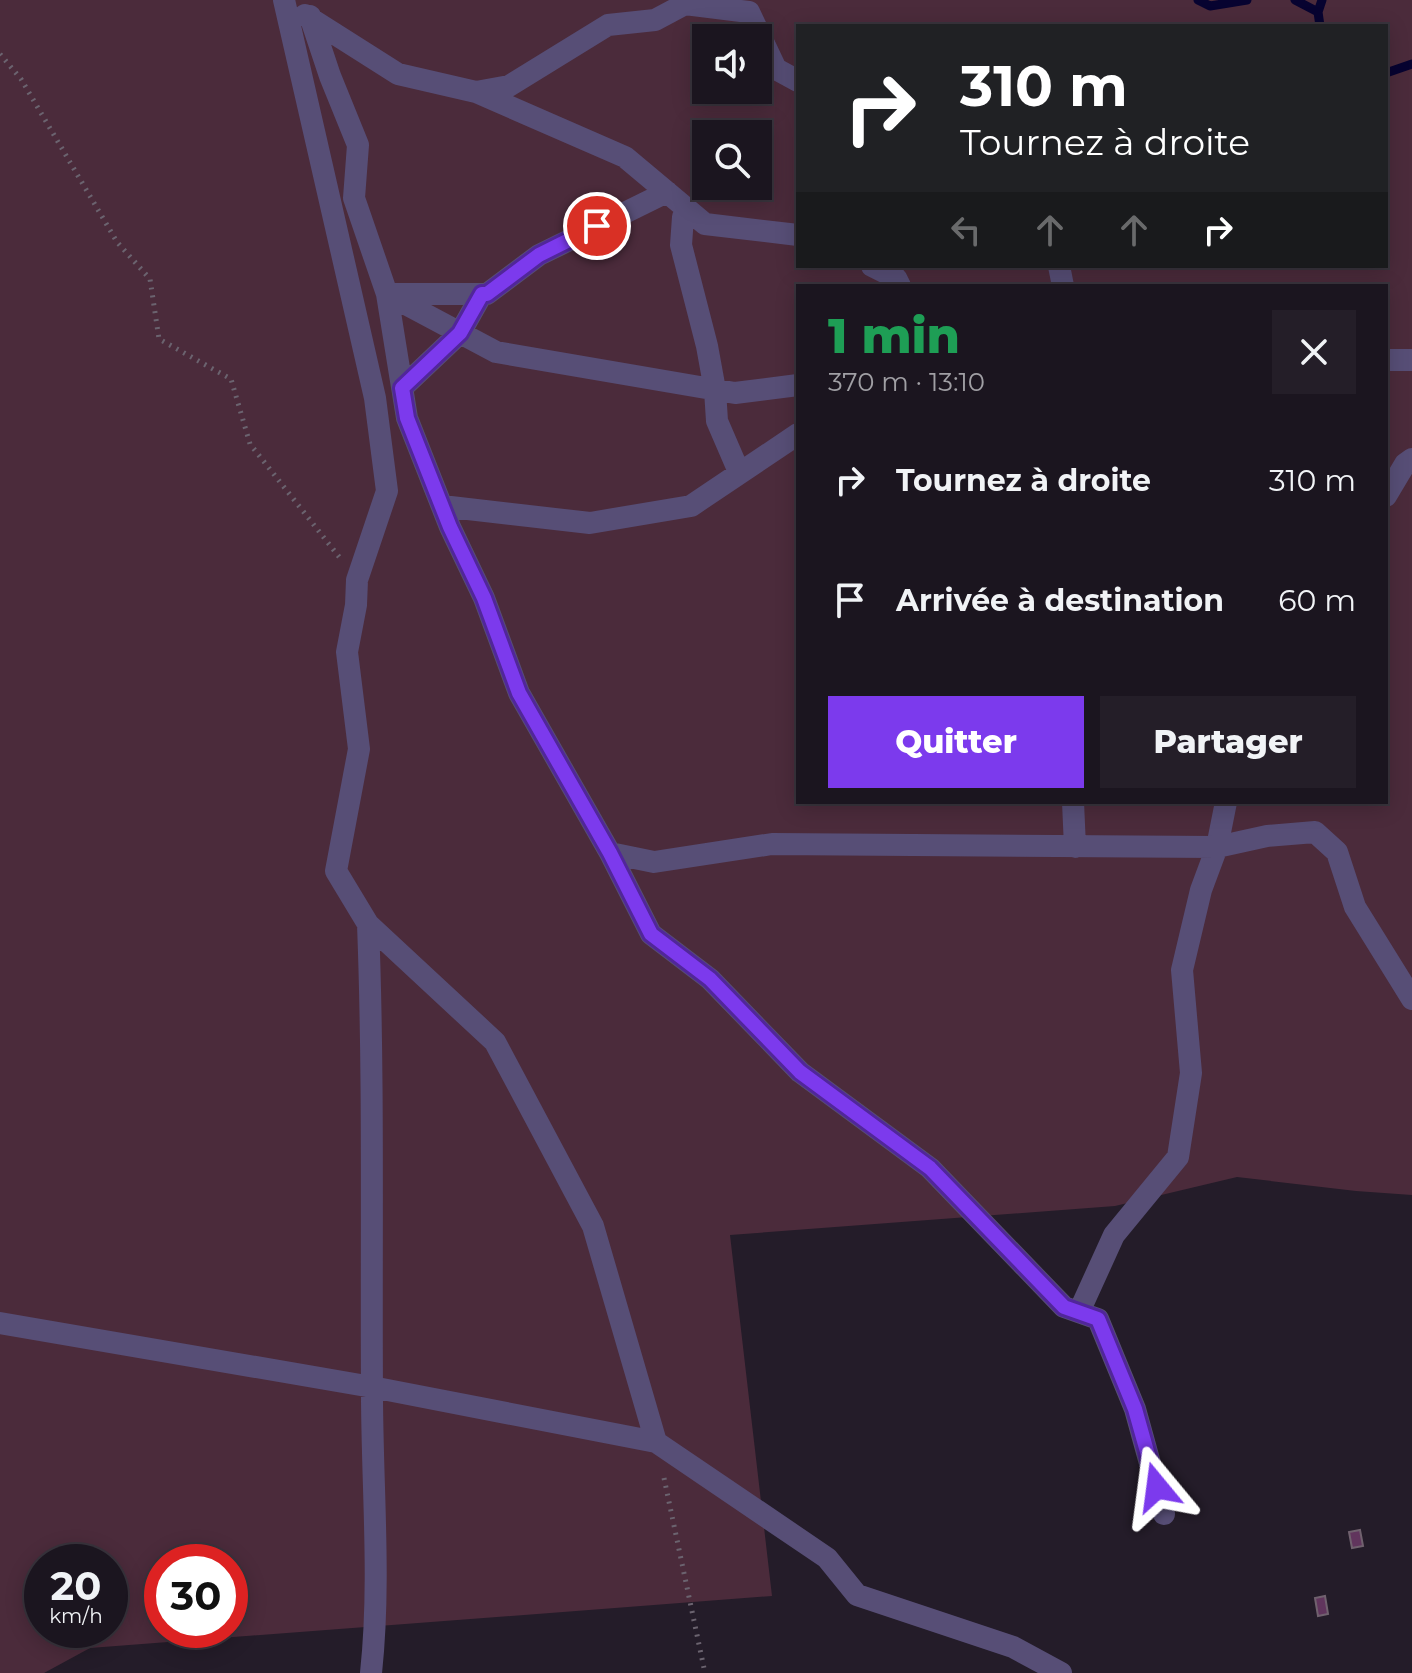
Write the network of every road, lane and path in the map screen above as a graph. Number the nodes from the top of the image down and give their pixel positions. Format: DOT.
graph roads {
  1 [pos="285,4"];
  2 [pos="310,16"];
  3 [pos="0,54"];
  4 [pos="796,80"];
  5 [pos="476,92"];
  6 [pos="667,192"];
  7 [pos="688,210"];
  8 [pos="796,235"];
  9 [pos="876,268"];
  10 [pos="899,284"];
  11 [pos="387,294"];
  12 [pos="482,294"];
  13 [pos="460,333"];
  14 [pos="1388,360"];
  15 [pos="1412,360"];
  16 [pos="796,385"];
  17 [pos="402,388"];
  18 [pos="715,390"];
  19 [pos="796,435"];
  20 [pos="1412,459"];
  21 [pos="739,472"];
  22 [pos="1388,493"];
  23 [pos="442,506"];
  24 [pos="357,580"];
  25 [pos="1073,804"];
  26 [pos="1226,804"];
  27 [pos="1075,847"];
  28 [pos="1217,847"];
  29 [pos="610,853"];
  30 [pos="368,924"];
  31 [pos="1412,999"];
  32 [pos="1079,1312"];
  33 [pos="0,1323"];
  34 [pos="372,1387"];
  35 [pos="656,1442"];
  36 [pos="1164,1514"];
  37 [pos="371,1673"];
  38 [pos="705,1673"];
  39 [pos="1061,1673"];
  1 -- 2 [label="street"];
  1 -- 24 [label="street"];
  2 -- 5 [label="street"];
  2 -- 11 [label="street"];
  3 -- 24 [label="path"];
  4 -- 5 [label="street"];
  5 -- 6 [label="street"];
  6 -- 7 [label="street"];
  6 -- 12 [label="street"];
  7 -- 8 [label="street"];
  7 -- 18 [label="street"];
  9 -- 10 [label="street"];
  11 -- 12 [label="street"];
  11 -- 13 [label="street"];
  11 -- 17 [label="street"];
  12 -- 13 [label="street"];
  13 -- 17 [label="street"];
  13 -- 18 [label="street"];
  14 -- 15 [label="street"];
  16 -- 18 [label="street"];
  17 -- 23 [label="street"];
  18 -- 21 [label="street"];
  19 -- 21 [label="street"];
  20 -- 22 [label="street"];
  21 -- 23 [label="street"];
  23 -- 29 [label="street"];
  24 -- 30 [label="street"];
  25 -- 27 [label="street"];
  26 -- 28 [label="street"];
  27 -- 28 [label="street"];
  27 -- 29 [label="street"];
  28 -- 31 [label="street"];
  28 -- 32 [label="street"];
  29 -- 32 [label="street"];
  30 -- 34 [label="street"];
  30 -- 35 [label="street"];
  32 -- 36 [label="street"];
  33 -- 34 [label="street"];
  34 -- 35 [label="street"];
  34 -- 37 [label="street"];
  35 -- 38 [label="path"];
  35 -- 39 [label="street"];
}
